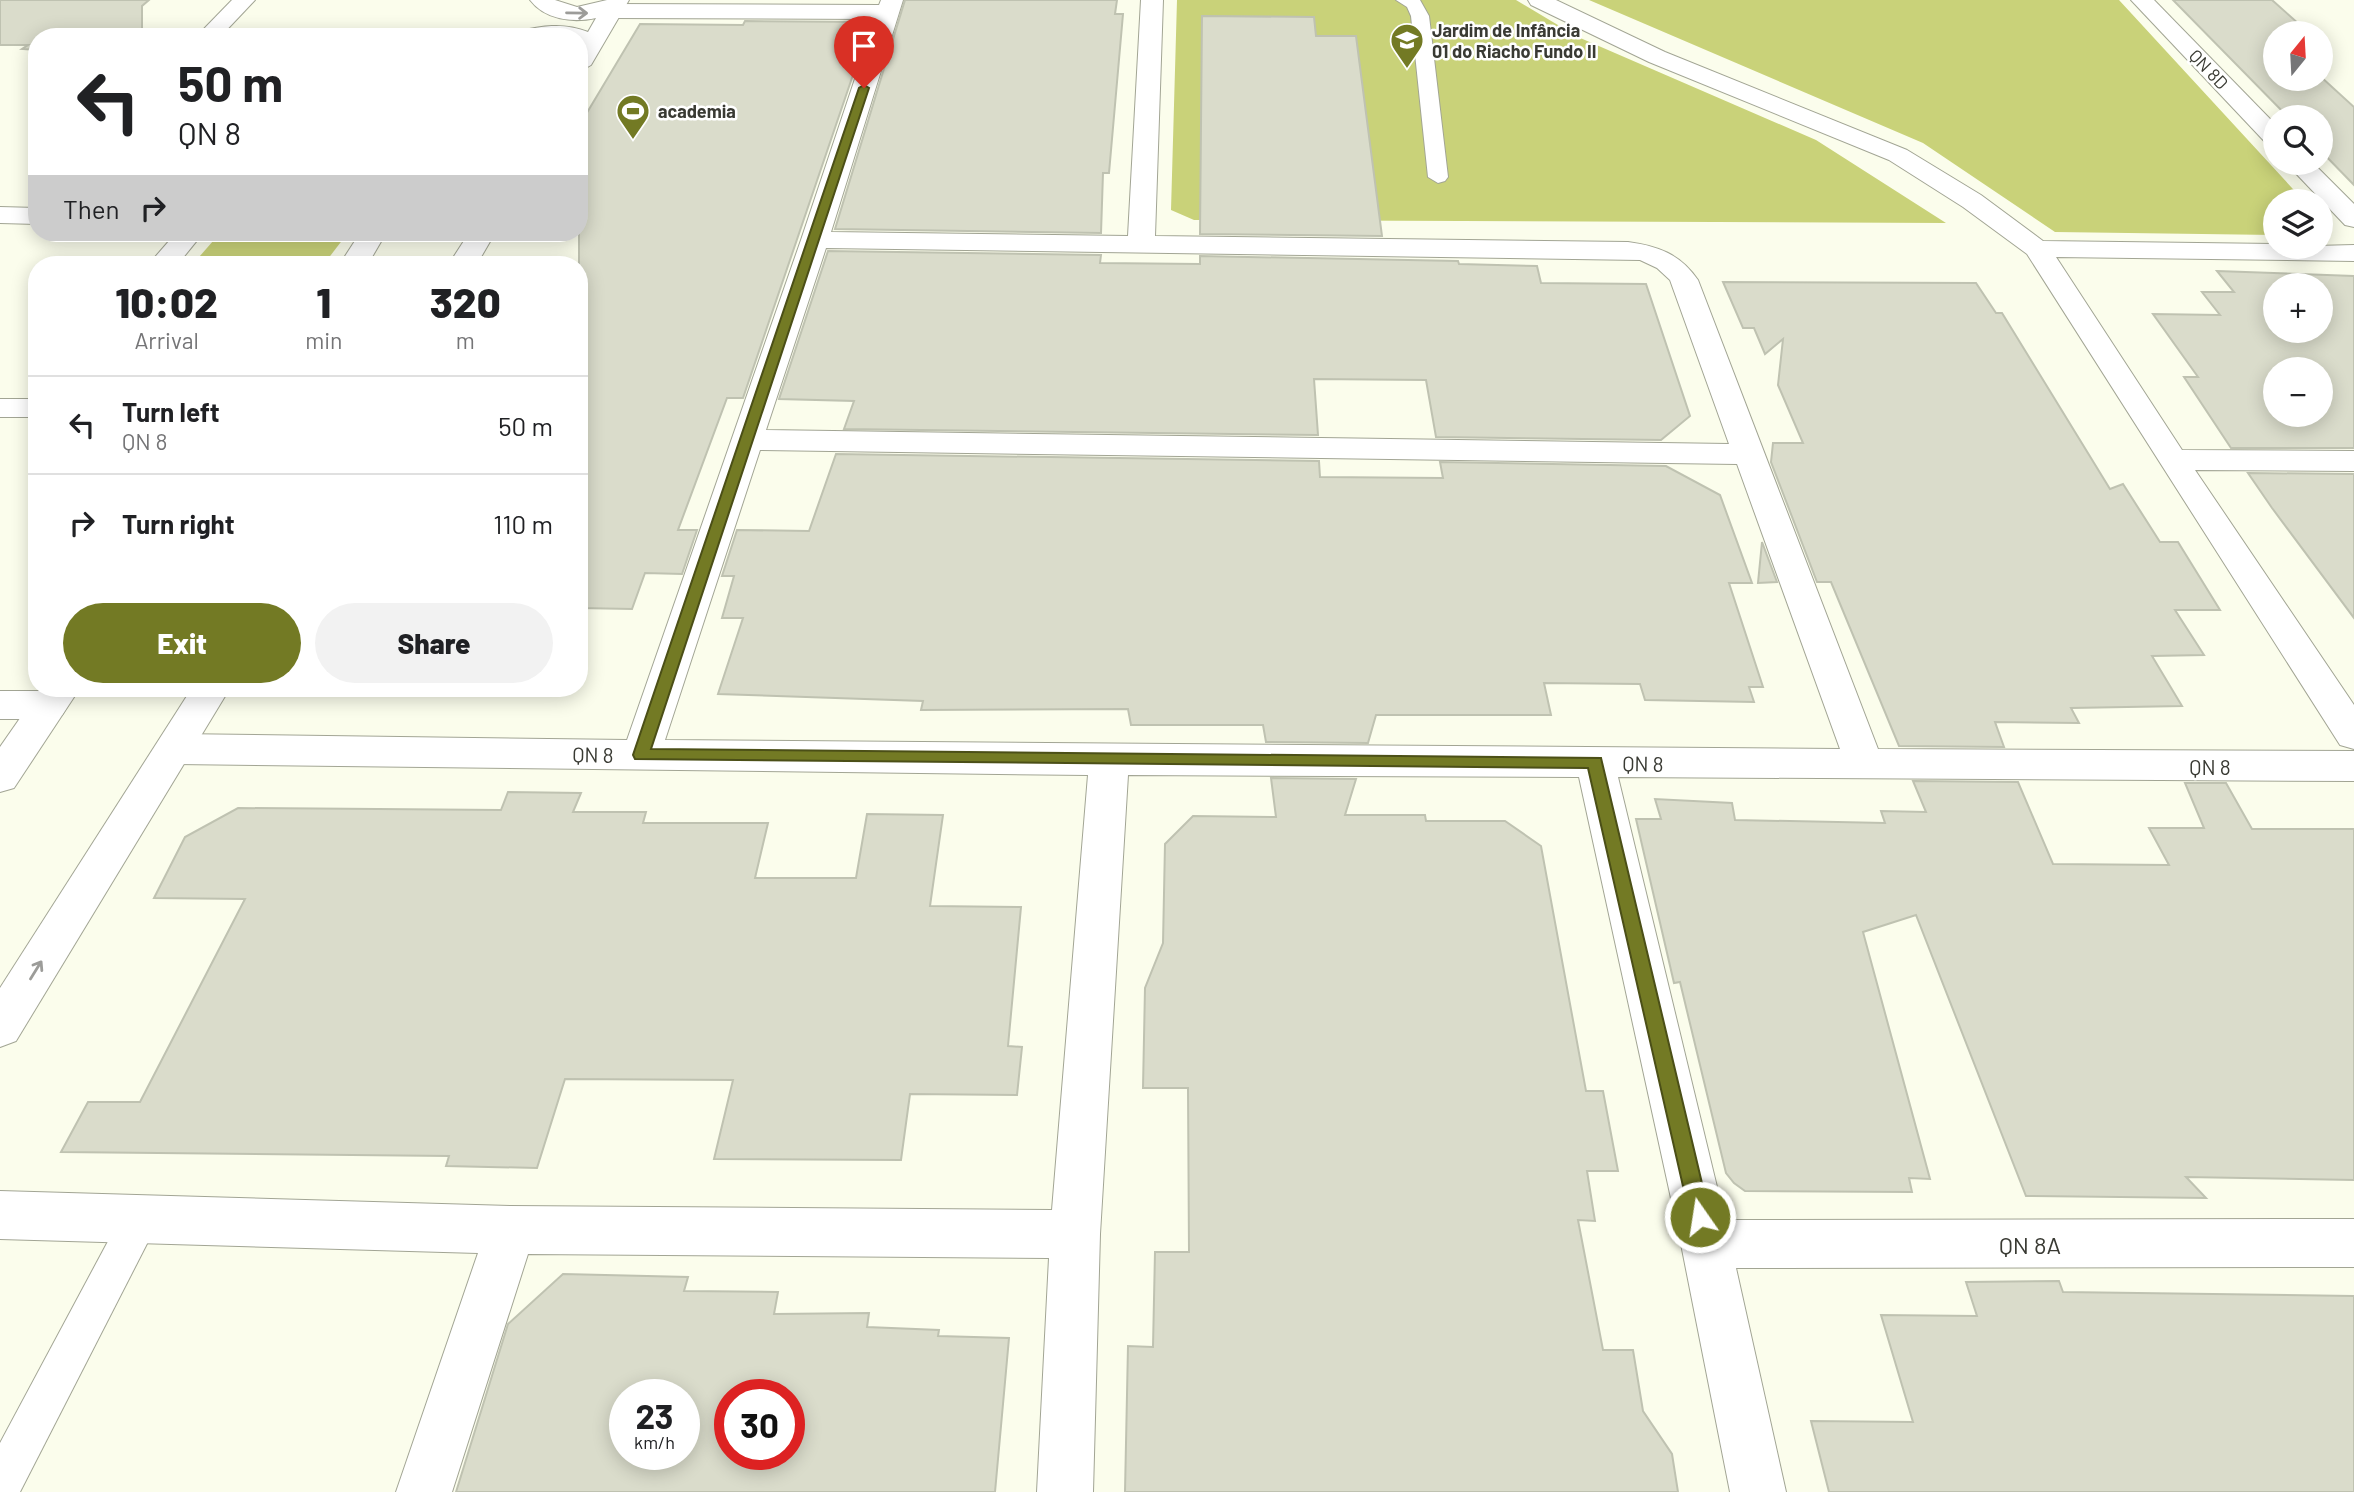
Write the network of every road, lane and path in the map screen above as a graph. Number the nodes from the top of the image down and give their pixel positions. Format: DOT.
graph roads {
  1 [pos="244,0"];
  2 [pos="542,0"];
  3 [pos="1152,0"];
  4 [pos="1404,0"];
  5 [pos="1539,0"];
  6 [pos="2142,0"];
  7 [pos="615,5"];
  8 [pos="701,6"];
  9 [pos="890,6"];
  10 [pos="216,28"];
  11 [pos="521,28"];
  12 [pos="588,42"];
  13 [pos="591,44"];
  14 [pos="588,49"];
  15 [pos="2263,126"];
  16 [pos="2311,175"];
  17 [pos="1438,177"];
  18 [pos="2354,219"];
  19 [pos="815,240"];
  20 [pos="182,242"];
  21 [pos="1141,245"];
  22 [pos="2037,249"];
  23 [pos="2354,253"];
  24 [pos="170,256"];
  25 [pos="0,408"];
  26 [pos="28,408"];
  27 [pos="747,440"];
  28 [pos="1747,454"];
  29 [pos="2172,460"];
  30 [pos="2354,461"];
  31 [pos="49,697"];
  32 [pos="54,697"];
  33 [pos="206,697"];
  34 [pos="0,705"];
  35 [pos="2354,735"];
  36 [pos="176,749"];
  37 [pos="641,755"];
  38 [pos="1109,760"];
  39 [pos="1595,762"];
  40 [pos="1866,765"];
  41 [pos="2354,766"];
  42 [pos="0,777"];
  43 [pos="0,1027"];
  44 [pos="0,1215"];
  45 [pos="141,1217"];
  46 [pos="511,1230"];
  47 [pos="1075,1234"];
  48 [pos="2354,1243"];
  49 [pos="1706,1244"];
  50 [pos="0,1486"];
  51 [pos="424,1492"];
  52 [pos="1065,1492"];
  53 [pos="1758,1492"];
  1 -- 10 [label="street"];
  2 -- 7 [label="street, one-way"];
  2 -- 11 [label="street"];
  3 -- 21 [label="street"];
  4 -- 17 [label="lane"];
  5 -- 22 [label="street"];
  6 -- 15 [label="street, QN 8D"];
  7 -- 8 [label="street"];
  7 -- 13 [label="street"];
  8 -- 9 [label="street"];
  9 -- 19 [label="street"];
  12 -- 13 [label="street"];
  13 -- 14 [label="street"];
  16 -- 18 [label="street"];
  19 -- 21 [label="street"];
  19 -- 27 [label="street"];
  20 -- 24 [label="street"];
  21 -- 28 [label="street"];
  22 -- 23 [label="street"];
  22 -- 29 [label="street"];
  25 -- 26 [label="street"];
  27 -- 28 [label="street"];
  27 -- 37 [label="street"];
  28 -- 40 [label="street"];
  29 -- 30 [label="street"];
  29 -- 35 [label="street"];
  31 -- 34 [label="street"];
  32 -- 42 [label="street"];
  33 -- 36 [label="street"];
  36 -- 37 [label="street, QN 8"];
  43 -- 36 [label="street, one-way"];
  37 -- 38 [label="street, QN 8"];
  38 -- 39 [label="street, QN 8"];
  38 -- 47 [label="street"];
  39 -- 40 [label="street, QN 8"];
  39 -- 49 [label="street"];
  40 -- 41 [label="street, QN 8"];
  44 -- 45 [label="street"];
  45 -- 46 [label="street"];
  45 -- 50 [label="lane"];
  46 -- 47 [label="street"];
  46 -- 51 [label="street"];
  47 -- 52 [label="street"];
  48 -- 49 [label="street, QN 8A"];
  49 -- 53 [label="street"];
}
